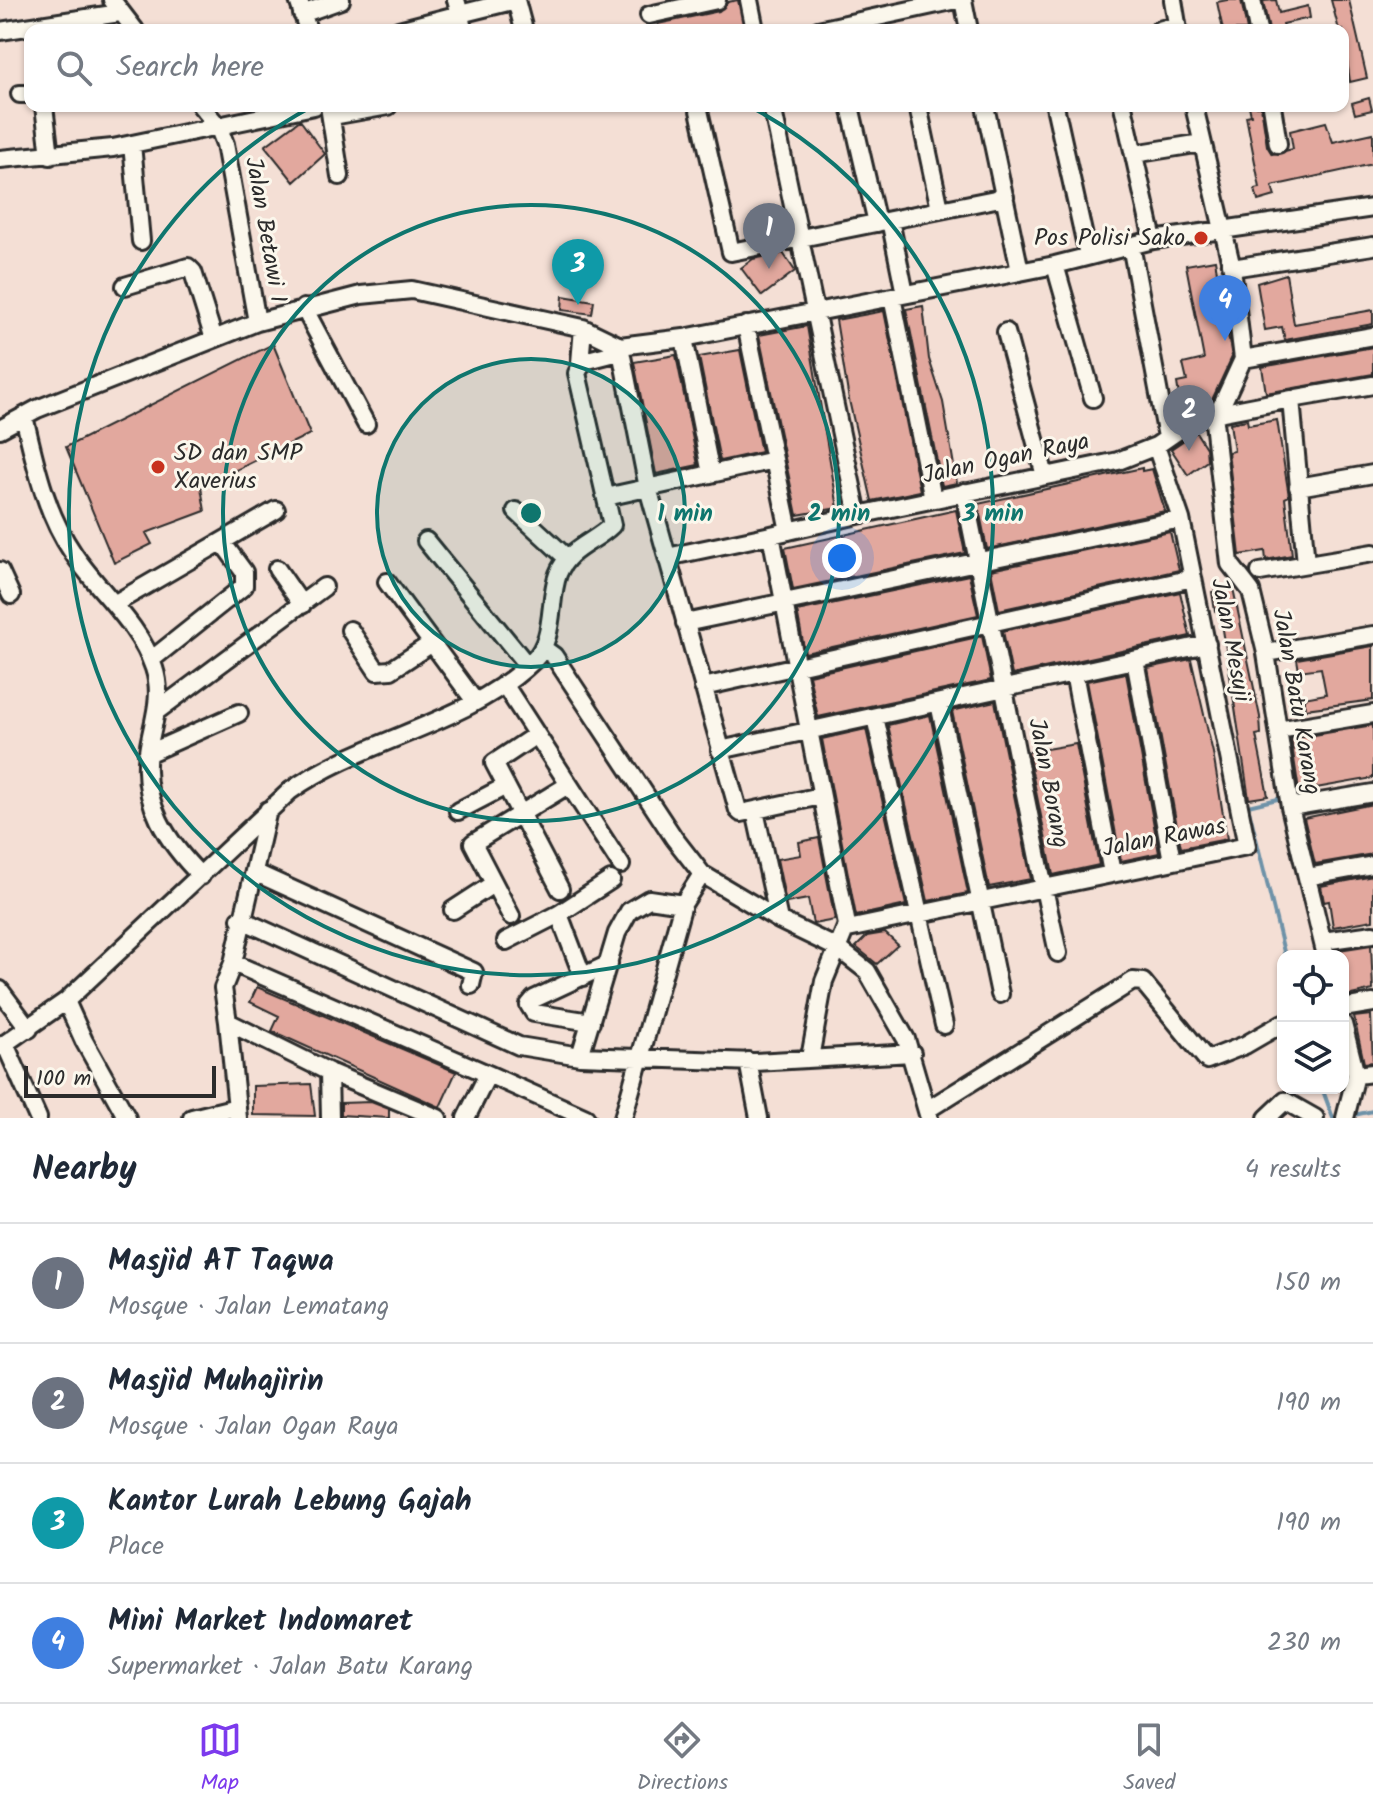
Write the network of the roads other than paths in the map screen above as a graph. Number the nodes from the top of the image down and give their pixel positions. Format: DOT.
graph roads {
  1 [pos="341,0"];
  2 [pos="717,0"];
  3 [pos="749,0"];
  4 [pos="956,0"];
  5 [pos="963,0"];
  6 [pos="1173,0"];
  7 [pos="1252,0"];
  8 [pos="116,7"];
  9 [pos="905,13"];
  10 [pos="303,15"];
  11 [pos="460,15"];
  12 [pos="649,15"];
  13 [pos="34,24"];
  14 [pos="130,24"];
  15 [pos="423,24"];
  16 [pos="522,24"];
  17 [pos="754,24"];
  18 [pos="851,24"];
  19 [pos="968,24"];
  20 [pos="1176,24"];
  21 [pos="1257,24"];
  22 [pos="24,26"];
  23 [pos="0,31"];
  24 [pos="45,112"];
  25 [pos="206,112"];
  26 [pos="285,112"];
  27 [pos="330,112"];
  28 [pos="699,112"];
  29 [pos="773,112"];
  30 [pos="852,112"];
  31 [pos="919,112"];
  32 [pos="986,112"];
  33 [pos="1056,112"];
  34 [pos="1124,112"];
  35 [pos="1195,112"];
  36 [pos="1273,113"];
  37 [pos="218,126"];
  38 [pos="1202,143"];
  39 [pos="132,144"];
  40 [pos="1278,144"];
  41 [pos="1134,154"];
  42 [pos="50,156"];
  43 [pos="0,159"];
  44 [pos="340,176"];
  45 [pos="1005,197"];
  46 [pos="1373,208"];
  47 [pos="940,209"];
  48 [pos="884,221"];
  49 [pos="1224,229"];
  50 [pos="801,240"];
  51 [pos="1153,240"];
  52 [pos="141,241"];
  53 [pos="1131,245"];
  54 [pos="1373,246"];
  55 [pos="1088,255"];
  56 [pos="1055,265"];
  57 [pos="1232,268"];
  58 [pos="1020,271"];
  59 [pos="125,286"];
  60 [pos="898,296"];
  61 [pos="304,308"];
  62 [pos="815,309"];
  63 [pos="257,322"];
  64 [pos="746,325"];
  65 [pos="583,328"];
  66 [pos="1006,332"];
  67 [pos="1373,336"];
  68 [pos="684,338"];
  69 [pos="214,339"];
  70 [pos="620,349"];
  71 [pos="1243,359"];
  72 [pos="580,363"];
  73 [pos="1373,385"];
  74 [pos="1093,398"];
  75 [pos="1297,398"];
  76 [pos="1218,411"];
  77 [pos="24,416"];
  78 [pos="366,424"];
  79 [pos="0,429"];
  80 [pos="1161,441"];
  81 [pos="774,460"];
  82 [pos="711,474"];
  83 [pos="1373,474"];
  84 [pos="1045,476"];
  85 [pos="1298,487"];
  86 [pos="648,488"];
  87 [pos="964,492"];
  88 [pos="606,497"];
  89 [pos="933,499"];
  90 [pos="276,510"];
  91 [pos="516,511"];
  92 [pos="858,515"];
  93 [pos="1181,519"];
  94 [pos="789,531"];
  95 [pos="771,535"];
  96 [pos="426,541"];
  97 [pos="222,542"];
  98 [pos="1373,553"];
  99 [pos="667,557"];
  100 [pos="567,558"];
  101 [pos="979,561"];
  102 [pos="1306,564"];
  103 [pos="277,569"];
  104 [pos="0,571"];
  105 [pos="1260,572"];
  106 [pos="1193,578"];
  107 [pos="387,582"];
  108 [pos="324,587"];
  109 [pos="11,595"];
  110 [pos="783,603"];
  111 [pos="114,604"];
  112 [pos="302,605"];
  113 [pos="991,622"];
  114 [pos="685,623"];
  115 [pos="350,630"];
  116 [pos="1373,635"];
  117 [pos="432,643"];
  118 [pos="1207,644"];
  119 [pos="543,648"];
  120 [pos="1266,653"];
  121 [pos="151,660"];
  122 [pos="1135,660"];
  123 [pos="527,665"];
  124 [pos="795,665"];
  125 [pos="1074,673"];
  126 [pos="504,684"];
  127 [pos="703,687"];
  128 [pos="1005,689"];
  129 [pos="474,700"];
  130 [pos="939,703"];
  131 [pos="157,711"];
  132 [pos="239,713"];
  133 [pos="1373,714"];
  134 [pos="875,717"];
  135 [pos="1278,730"];
  136 [pos="808,732"];
  137 [pos="536,735"];
  138 [pos="720,750"];
  139 [pos="147,754"];
  140 [pos="568,785"];
  141 [pos="506,786"];
  142 [pos="1373,793"];
  143 [pos="821,796"];
  144 [pos="1290,807"];
  145 [pos="268,810"];
  146 [pos="458,811"];
  147 [pos="755,811"];
  148 [pos="521,813"];
  149 [pos="1247,846"];
  150 [pos="1172,861"];
  151 [pos="621,865"];
  152 [pos="1373,865"];
  153 [pos="254,872"];
  154 [pos="1112,873"];
  155 [pos="702,874"];
  156 [pos="201,876"];
  157 [pos="1307,877"];
  158 [pos="611,880"];
  159 [pos="493,884"];
  160 [pos="1044,888"];
  161 [pos="560,889"];
  162 [pos="983,899"];
  163 [pos="683,904"];
  164 [pos="453,910"];
  165 [pos="559,914"];
  166 [pos="918,914"];
  167 [pos="511,916"];
  168 [pos="240,919"];
  169 [pos="779,920"];
  170 [pos="848,929"];
  171 [pos="1373,934"];
  172 [pos="506,941"];
  173 [pos="839,949"];
  174 [pos="1324,949"];
  175 [pos="1058,953"];
  176 [pos="233,963"];
  177 [pos="609,964"];
  178 [pos="583,977"];
  179 [pos="471,985"];
  180 [pos="0,990"];
  181 [pos="1000,994"];
  182 [pos="66,1001"];
  183 [pos="1373,1003"];
  184 [pos="1349,1007"];
  185 [pos="228,1022"];
  186 [pos="591,1022"];
  187 [pos="944,1025"];
  188 [pos="1277,1026"];
  189 [pos="29,1029"];
  190 [pos="1349,1038"];
  191 [pos="2,1046"];
  192 [pos="912,1053"];
  193 [pos="580,1056"];
  194 [pos="639,1057"];
  195 [pos="810,1058"];
  196 [pos="748,1061"];
  197 [pos="329,1072"];
  198 [pos="488,1074"];
  199 [pos="1364,1074"];
  200 [pos="402,1110"];
  201 [pos="238,1112"];
  202 [pos="1347,1113"];
  203 [pos="928,1114"];
  204 [pos="38,1118"];
  205 [pos="127,1118"];
  206 [pos="192,1118"];
  207 [pos="330,1118"];
  208 [pos="438,1118"];
  209 [pos="466,1118"];
  210 [pos="586,1118"];
  211 [pos="623,1118"];
  212 [pos="759,1118"];
  213 [pos="1267,1118"];
  214 [pos="1315,1118"];
  1 -- 10 [label="street"];
  2 -- 12 [label="street"];
  3 -- 17 [label="street"];
  4 -- 9 [label="street"];
  5 -- 19 [label="street"];
  6 -- 20 [label="street"];
  7 -- 21 [label="street"];
  8 -- 13 [label="street"];
  8 -- 14 [label="street"];
  9 -- 18 [label="street"];
  11 -- 15 [label="street"];
  11 -- 16 [label="street"];
  22 -- 23 [label="street"];
  24 -- 42 [label="street"];
  25 -- 37 [label="street, Jalan Betawi I"];
  26 -- 37 [label="street"];
  27 -- 44 [label="street"];
  28 -- 50 [label="street"];
  29 -- 50 [label="street"];
  30 -- 48 [label="street"];
  31 -- 47 [label="street"];
  32 -- 45 [label="street"];
  33 -- 55 [label="street"];
  34 -- 41 [label="street"];
  35 -- 38 [label="street"];
  36 -- 40 [label="street"];
  37 -- 39 [label="street"];
  37 -- 63 [label="street, Jalan Betawi I"];
  38 -- 41 [label="street"];
  38 -- 49 [label="street"];
  39 -- 42 [label="street"];
  39 -- 52 [label="street"];
  41 -- 51 [label="street"];
  42 -- 43 [label="street"];
  45 -- 47 [label="street"];
  45 -- 58 [label="street"];
  46 -- 49 [label="street"];
  47 -- 48 [label="street"];
  48 -- 50 [label="street"];
  48 -- 60 [label="street"];
  49 -- 51 [label="street"];
  49 -- 57 [label="street"];
  50 -- 62 [label="street"];
  51 -- 53 [label="street"];
  53 -- 55 [label="street"];
  53 -- 80 [label="street, Jalan Mesuji"];
  54 -- 57 [label="street"];
  55 -- 56 [label="street"];
  56 -- 58 [label="street"];
  56 -- 74 [label="street"];
  57 -- 71 [label="street"];
  58 -- 60 [label="street"];
  59 -- 69 [label="street"];
  60 -- 62 [label="street"];
  60 -- 89 [label="street"];
  61 -- 63 [label="street"];
  61 -- 65 [label="street"];
  61 -- 78 [label="street"];
  62 -- 64 [label="street"];
  62 -- 92 [label="street"];
  63 -- 69 [label="street"];
  64 -- 68 [label="street"];
  64 -- 81 [label="street"];
  65 -- 70 [label="street"];
  65 -- 72 [label="street"];
  66 -- 84 [label="street"];
  67 -- 71 [label="street"];
  68 -- 70 [label="street"];
  68 -- 82 [label="street"];
  69 -- 77 [label="street"];
  70 -- 72 [label="street"];
  70 -- 86 [label="street"];
  71 -- 76 [label="street, Jalan Batu Karang"];
  72 -- 88 [label="street"];
  73 -- 75 [label="street"];
  76 -- 80 [label="street, Jalan Ogan Raya"];
  76 -- 85 [label="street, Jalan Ogan Raya"];
  76 -- 120 [label="street, Jalan Batu Karang"];
  77 -- 79 [label="street"];
  77 -- 111 [label="street"];
  80 -- 84 [label="street, Jalan Ogan Raya"];
  80 -- 93 [label="street, Jalan Mesuji"];
  81 -- 82 [label="street"];
  81 -- 94 [label="street"];
  82 -- 86 [label="street"];
  83 -- 85 [label="street"];
  84 -- 87 [label="street, Jalan Ogan Raya"];
  85 -- 102 [label="street"];
  86 -- 88 [label="street"];
  86 -- 99 [label="street"];
  87 -- 89 [label="street, Jalan Ogan Raya"];
  87 -- 101 [label="street, Jalan Borang"];
  88 -- 100 [label="street"];
  89 -- 92 [label="street, Jalan Ogan Raya"];
  90 -- 97 [label="street"];
  91 -- 100 [label="street"];
  92 -- 94 [label="street, Jalan Ogan Raya"];
  93 -- 101 [label="street"];
  93 -- 106 [label="street, Jalan Mesuji"];
  94 -- 95 [label="street, Jalan Ogan Raya"];
  95 -- 99 [label="street, Jalan Ogan Raya"];
  95 -- 110 [label="street"];
  96 -- 123 [label="street"];
  97 -- 111 [label="street"];
  97 -- 121 [label="street"];
  98 -- 102 [label="street"];
  99 -- 114 [label="street"];
  100 -- 119 [label="street"];
  101 -- 110 [label="street"];
  101 -- 113 [label="street, Jalan Borang"];
  102 -- 105 [label="street"];
  103 -- 112 [label="street"];
  104 -- 109 [label="street"];
  106 -- 113 [label="street"];
  106 -- 118 [label="street, Jalan Mesuji"];
  107 -- 117 [label="street"];
  108 -- 112 [label="street"];
  110 -- 114 [label="street"];
  110 -- 124 [label="street"];
  111 -- 121 [label="street"];
  112 -- 131 [label="street"];
  113 -- 124 [label="street"];
  113 -- 128 [label="street, Jalan Borang"];
  114 -- 127 [label="street"];
  115 -- 117 [label="street"];
  116 -- 120 [label="street"];
  117 -- 129 [label="street"];
  118 -- 122 [label="street"];
  118 -- 149 [label="street, Jalan Mesuji"];
  119 -- 123 [label="street"];
  119 -- 155 [label="street"];
  120 -- 135 [label="street, Jalan Batu Karang"];
  121 -- 131 [label="street"];
  122 -- 125 [label="street"];
  122 -- 150 [label="street"];
  123 -- 126 [label="street"];
  124 -- 127 [label="street"];
  124 -- 136 [label="street"];
  125 -- 128 [label="street"];
  125 -- 154 [label="street"];
  126 -- 129 [label="street"];
  126 -- 137 [label="street"];
  127 -- 138 [label="street"];
  128 -- 130 [label="street"];
  128 -- 160 [label="street, Jalan Borang"];
  129 -- 145 [label="street"];
  130 -- 134 [label="street"];
  130 -- 162 [label="street"];
  131 -- 139 [label="street"];
  132 -- 139 [label="street"];
  133 -- 135 [label="street"];
  134 -- 136 [label="street"];
  134 -- 166 [label="street"];
  135 -- 144 [label="street, Jalan Batu Karang"];
  136 -- 138 [label="street"];
  136 -- 143 [label="street"];
  137 -- 140 [label="street"];
  137 -- 141 [label="street"];
  138 -- 147 [label="street"];
  139 -- 156 [label="street"];
  140 -- 148 [label="street"];
  140 -- 151 [label="street"];
  141 -- 146 [label="street"];
  141 -- 148 [label="street"];
  142 -- 144 [label="street"];
  143 -- 147 [label="street"];
  143 -- 170 [label="street"];
  144 -- 157 [label="street, Jalan Batu Karang"];
  145 -- 153 [label="street"];
  145 -- 156 [label="street"];
  147 -- 169 [label="street"];
  148 -- 159 [label="street"];
  148 -- 161 [label="street"];
  149 -- 150 [label="street, Jalan Rawas"];
  150 -- 154 [label="street, Jalan Rawas"];
  152 -- 157 [label="street"];
  153 -- 168 [label="street"];
  153 -- 179 [label="street"];
  154 -- 160 [label="street, Jalan Rawas"];
  155 -- 163 [label="street"];
  155 -- 169 [label="street"];
  156 -- 182 [label="street"];
  157 -- 174 [label="street, Jalan Batu Karang"];
  158 -- 165 [label="street"];
  159 -- 164 [label="street"];
  159 -- 167 [label="street"];
  160 -- 162 [label="street"];
  160 -- 175 [label="street, Jalan Borang"];
  162 -- 166 [label="street"];
  162 -- 181 [label="street"];
  163 -- 177 [label="street"];
  163 -- 194 [label="street"];
  165 -- 172 [label="street"];
  165 -- 178 [label="street"];
  166 -- 170 [label="street"];
  166 -- 187 [label="street"];
  168 -- 176 [label="street"];
  168 -- 193 [label="street"];
  169 -- 173 [label="street"];
  170 -- 173 [label="street"];
  171 -- 174 [label="street"];
  173 -- 192 [label="street"];
  173 -- 195 [label="street"];
  176 -- 185 [label="street"];
  176 -- 198 [label="street"];
  177 -- 178 [label="street"];
  177 -- 186 [label="street"];
  178 -- 186 [label="street"];
  180 -- 189 [label="street"];
  182 -- 189 [label="street"];
  182 -- 205 [label="street"];
  183 -- 184 [label="street"];
  185 -- 197 [label="street"];
  185 -- 201 [label="street"];
  186 -- 193 [label="street"];
  188 -- 203 [label="street"];
  189 -- 191 [label="street"];
  190 -- 199 [label="street"];
  191 -- 204 [label="street"];
  192 -- 195 [label="street"];
  192 -- 203 [label="street"];
  193 -- 194 [label="street"];
  194 -- 196 [label="street"];
  194 -- 211 [label="street"];
  195 -- 196 [label="street"];
  196 -- 212 [label="street"];
  197 -- 200 [label="street"];
  197 -- 207 [label="street"];
  198 -- 209 [label="street"];
  198 -- 210 [label="street"];
  199 -- 202 [label="street"];
  200 -- 208 [label="street"];
  201 -- 206 [label="street"];
  213 -- 214 [label="street"];
}
